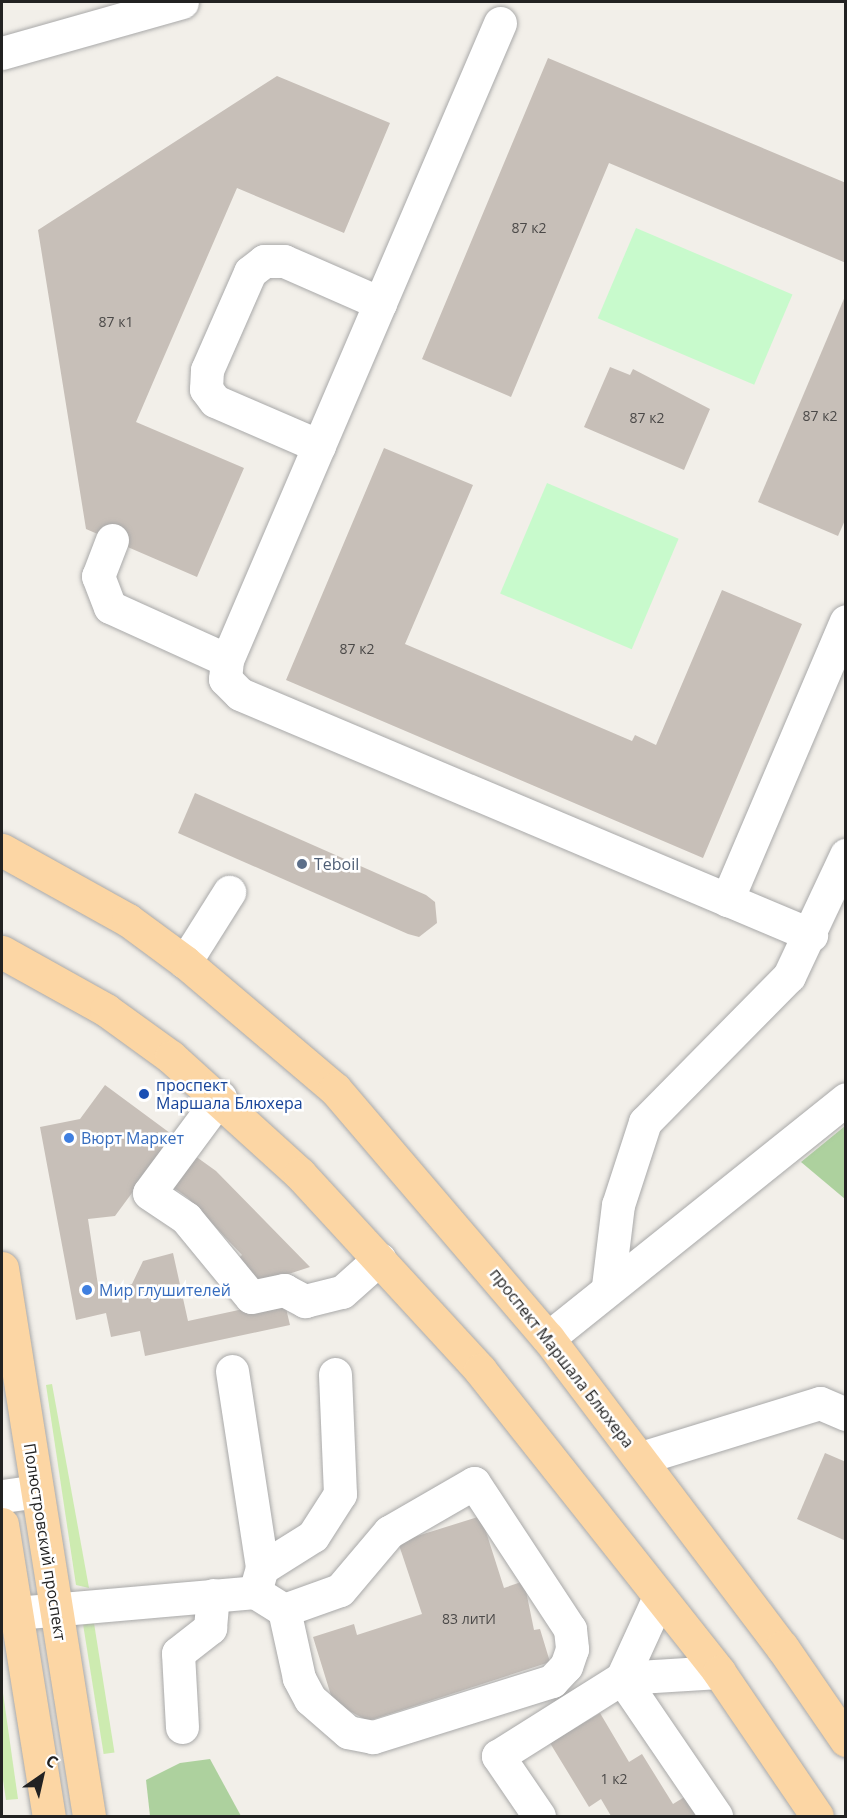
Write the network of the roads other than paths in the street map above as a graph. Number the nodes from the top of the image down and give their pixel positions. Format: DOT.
graph roads {
  1 [pos="182,2"];
  2 [pos="500,23"];
  3 [pos="2,52"];
  4 [pos="380,303"];
  5 [pos="319,446"];
  6 [pos="112,540"];
  7 [pos="846,621"];
  8 [pos="227,660"];
  9 [pos="837,664"];
  10 [pos="2,850"];
  11 [pos="846,855"];
  12 [pos="229,892"];
  13 [pos="727,900"];
  14 [pos="812,935"];
  15 [pos="2,952"];
  16 [pos="185,962"];
  17 [pos="220,1097"];
  18 [pos="846,1098"];
  19 [pos="379,1259"];
  20 [pos="2,1268"];
  21 [pos="608,1286"];
  22 [pos="548,1338"];
  23 [pos="232,1371"];
  24 [pos="335,1374"];
  25 [pos="846,1414"];
  26 [pos="641,1458"];
  27 [pos="37,1491"];
  28 [pos="2,1496"];
  29 [pos="2,1524"];
  30 [pos="259,1580"];
  31 [pos="213,1595"];
  32 [pos="660,1597"];
  33 [pos="56,1607"];
  34 [pos="284,1610"];
  35 [pos="16,1613"];
  36 [pos="718,1672"];
  37 [pos="622,1678"];
  38 [pos="183,1727"];
  39 [pos="846,1740"];
  40 [pos="49,1816"];
  41 [pos="89,1816"];
  42 [pos="539,1816"];
  43 [pos="717,1816"];
  44 [pos="817,1816"];
  1 -- 3 [label="lane"];
  2 -- 4 [label="lane"];
  4 -- 5 [label="lane"];
  4 -- 5 [label="lane"];
  5 -- 8 [label="lane"];
  6 -- 8 [label="lane"];
  7 -- 9 [label="lane"];
  8 -- 13 [label="lane"];
  9 -- 13 [label="lane"];
  10 -- 16 [label="main road, проспект Маршала Блюхера"];
  11 -- 14 [label="lane"];
  12 -- 16 [label="lane"];
  13 -- 14 [label="lane"];
  14 -- 21 [label="lane"];
  15 -- 17 [label="main road"];
  16 -- 22 [label="main road, проспект Маршала Блюхера"];
  17 -- 19 [label="main road"];
  17 -- 19 [label="lane"];
  18 -- 21 [label="lane"];
  19 -- 32 [label="main road"];
  20 -- 27 [label="main road, Полюстровский проспект"];
  21 -- 22 [label="lane"];
  22 -- 26 [label="main road, проспект Маршала Блюхера"];
  23 -- 30 [label="lane"];
  24 -- 30 [label="lane"];
  25 -- 26 [label="lane"];
  26 -- 39 [label="main road, проспект Маршала Блюхера"];
  27 -- 28 [label="lane"];
  27 -- 33 [label="main road, Полюстровский проспект"];
  29 -- 35 [label="main road"];
  30 -- 31 [label="lane"];
  30 -- 34 [label="lane"];
  31 -- 33 [label="lane"];
  31 -- 38 [label="lane"];
  32 -- 36 [label="main road"];
  32 -- 37 [label="lane"];
  33 -- 35 [label="lane"];
  33 -- 41 [label="main road, Полюстровский проспект"];
  34 -- 34 [label="lane"];
  35 -- 40 [label="main road"];
  36 -- 37 [label="lane"];
  36 -- 44 [label="main road"];
  37 -- 42 [label="lane"];
  37 -- 43 [label="lane"];
}
